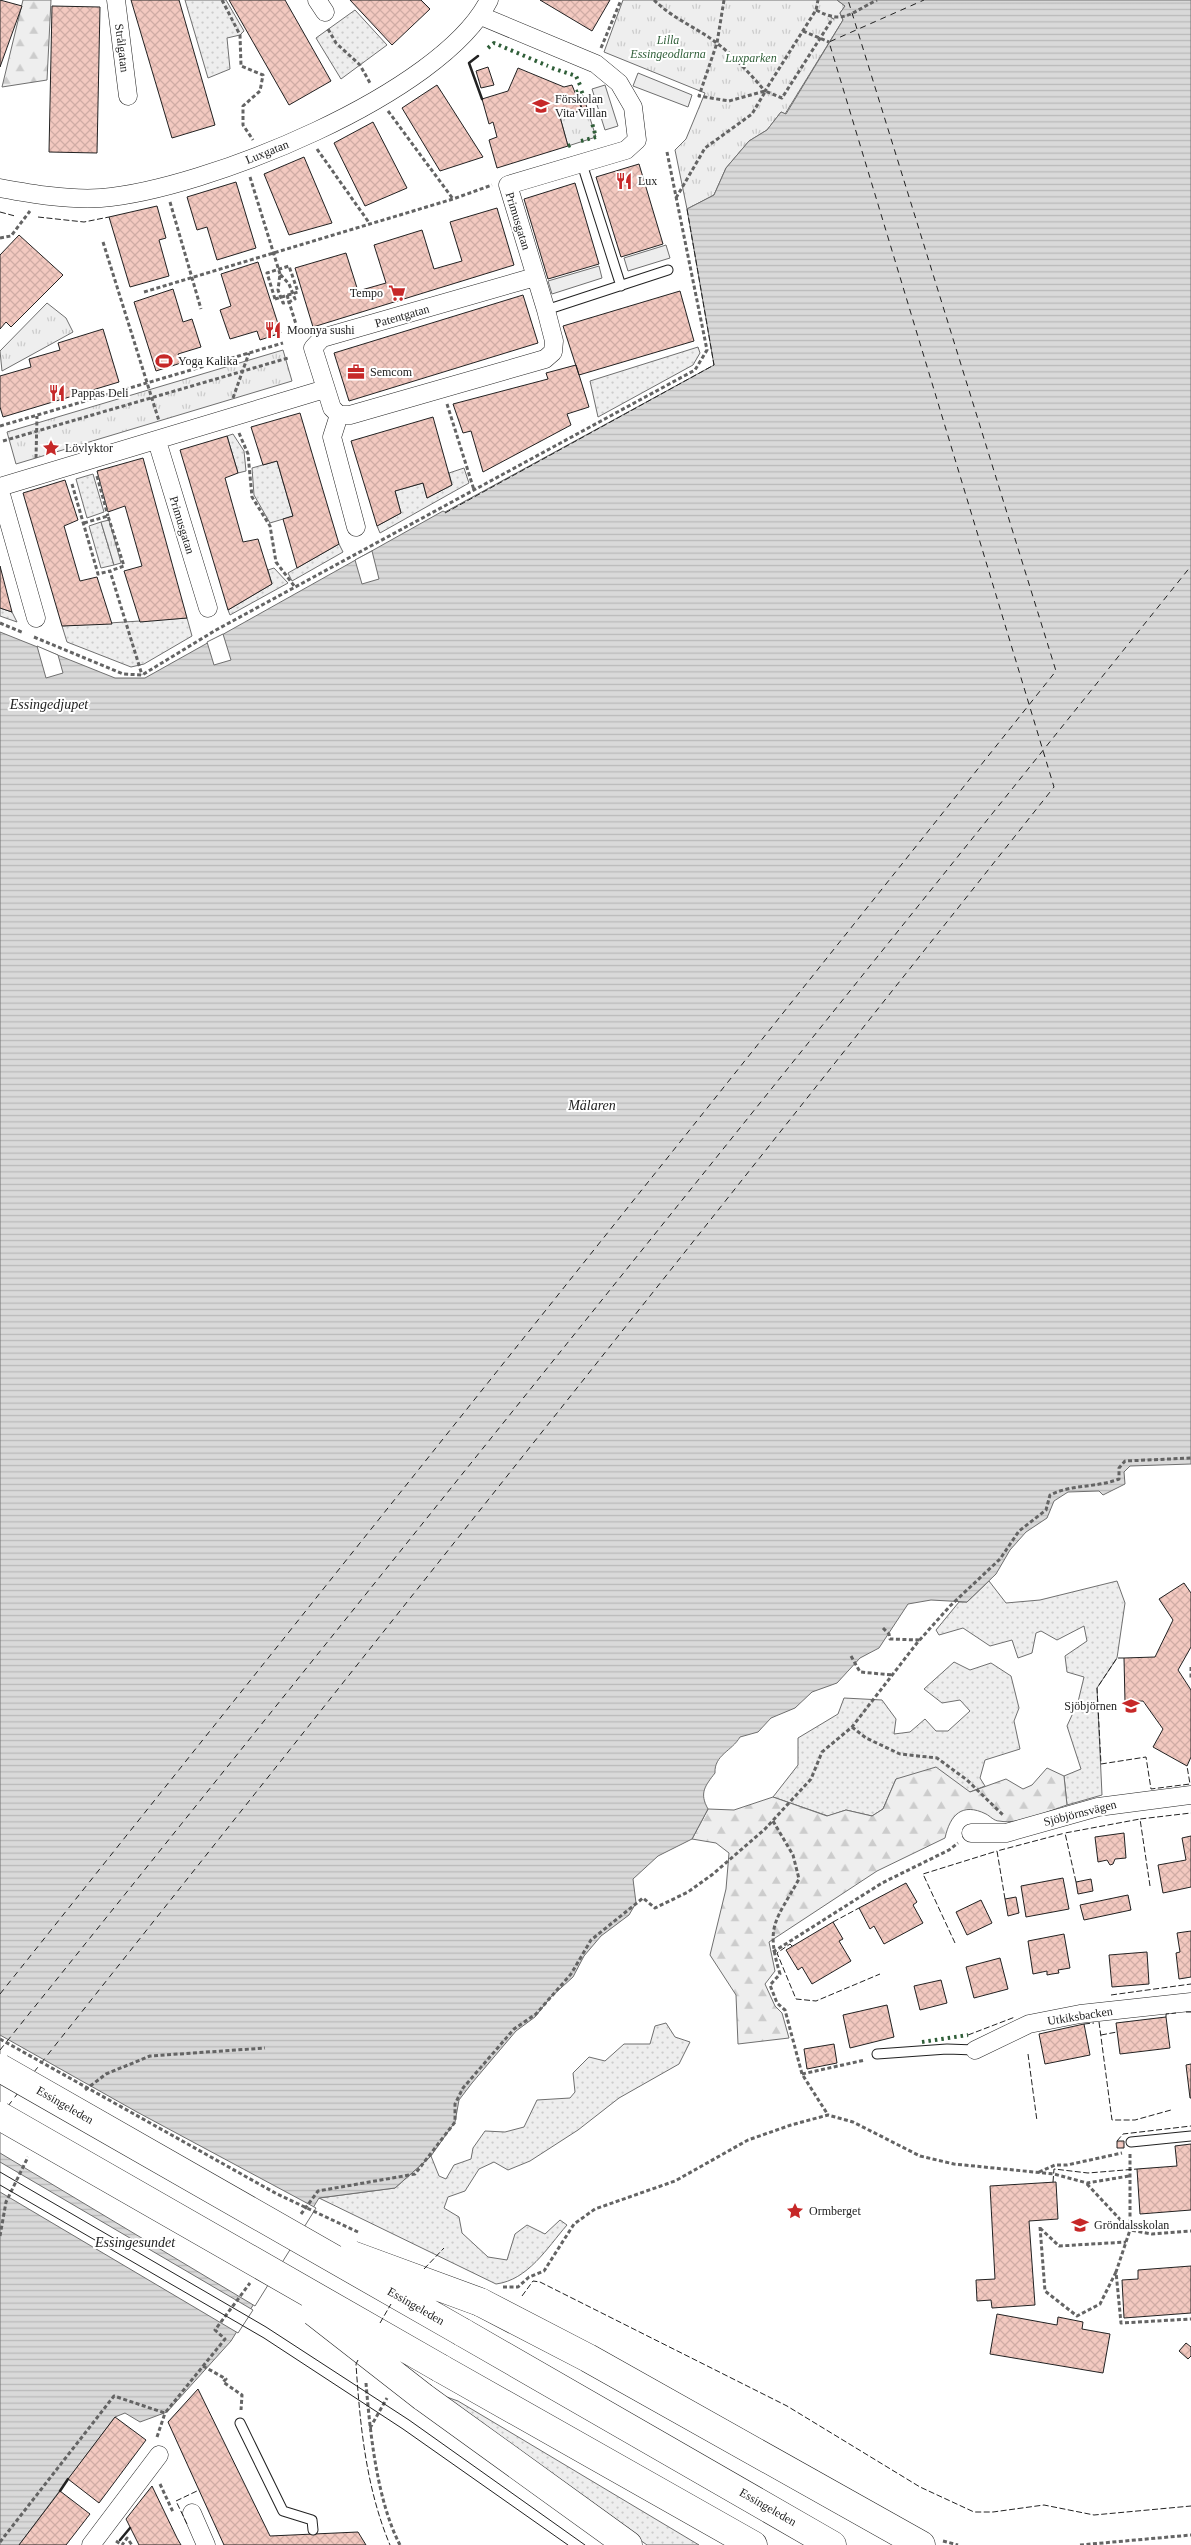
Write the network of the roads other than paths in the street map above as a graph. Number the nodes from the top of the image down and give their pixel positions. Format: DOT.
graph roads {
  1 [pos="116,0"];
  2 [pos="489,0"];
  3 [pos="481,16"];
  4 [pos="128,96"];
  5 [pos="582,164"];
  6 [pos="0,188"];
  7 [pos="668,270"];
  8 [pos="536,277"];
  9 [pos="621,286"];
  10 [pos="546,310"];
  11 [pos="324,389"];
  12 [pos="339,415"];
  13 [pos="157,441"];
  14 [pos="0,489"];
  15 [pos="356,527"];
  16 [pos="208,608"];
  17 [pos="36,618"];
  18 [pos="1191,1795"];
  19 [pos="970,1833"];
  20 [pos="1191,2002"];
  21 [pos="975,2050"];
  22 [pos="877,2054"];
  23 [pos="0,2068"];
  24 [pos="0,2116"];
  25 [pos="1191,2136"];
  26 [pos="1130,2147"];
  27 [pos="279,2228"];
  28 [pos="240,2254"];
  29 [pos="240,2423"];
  30 [pos="159,2455"];
  31 [pos="184,2514"];
  32 [pos="313,2530"];
  33 [pos="91,2545"];
  34 [pos="206,2545"];
  35 [pos="628,2545"];
  36 [pos="753,2545"];
  37 [pos="832,2545"];
  38 [pos="921,2545"];
  1 -- 4 [label="street, Strålgatan"];
  2 -- 3 [label="street, Luxgatan"];
  3 -- 5 [label="street, Primusgatan"];
  3 -- 6 [label="street, Luxgatan"];
  5 -- 8 [label="street, Primusgatan"];
  5 -- 9 [label="lane"];
  7 -- 9 [label="lane"];
  8 -- 10 [label="street, Primusgatan"];
  8 -- 11 [label="street, Patentgatan"];
  9 -- 10 [label="lane"];
  10 -- 12 [label="street, Primusgatan"];
  11 -- 12 [label="street"];
  11 -- 13 [label="street"];
  12 -- 15 [label="street"];
  13 -- 14 [label="street"];
  13 -- 16 [label="street, Primusgatan"];
  14 -- 17 [label="street"];
  18 -- 19 [label="street, Sjöbjörnsvägen"];
  20 -- 21 [label="street, Utkiksbacken"];
  21 -- 22 [label="lane"];
  23 -- 27 [label="highway, Essingeleden, bridge"];
  24 -- 28 [label="highway, bridge"];
  25 -- 26 [label="lane"];
  27 -- 37 [label="highway, Essingeleden, bridge"];
  27 -- 38 [label="highway, bridge"];
  28 -- 35 [label="highway, bridge"];
  28 -- 36 [label="highway, bridge"];
  29 -- 32 [label="lane"];
  30 -- 33 [label="street"];
  31 -- 34 [label="street"];
}
